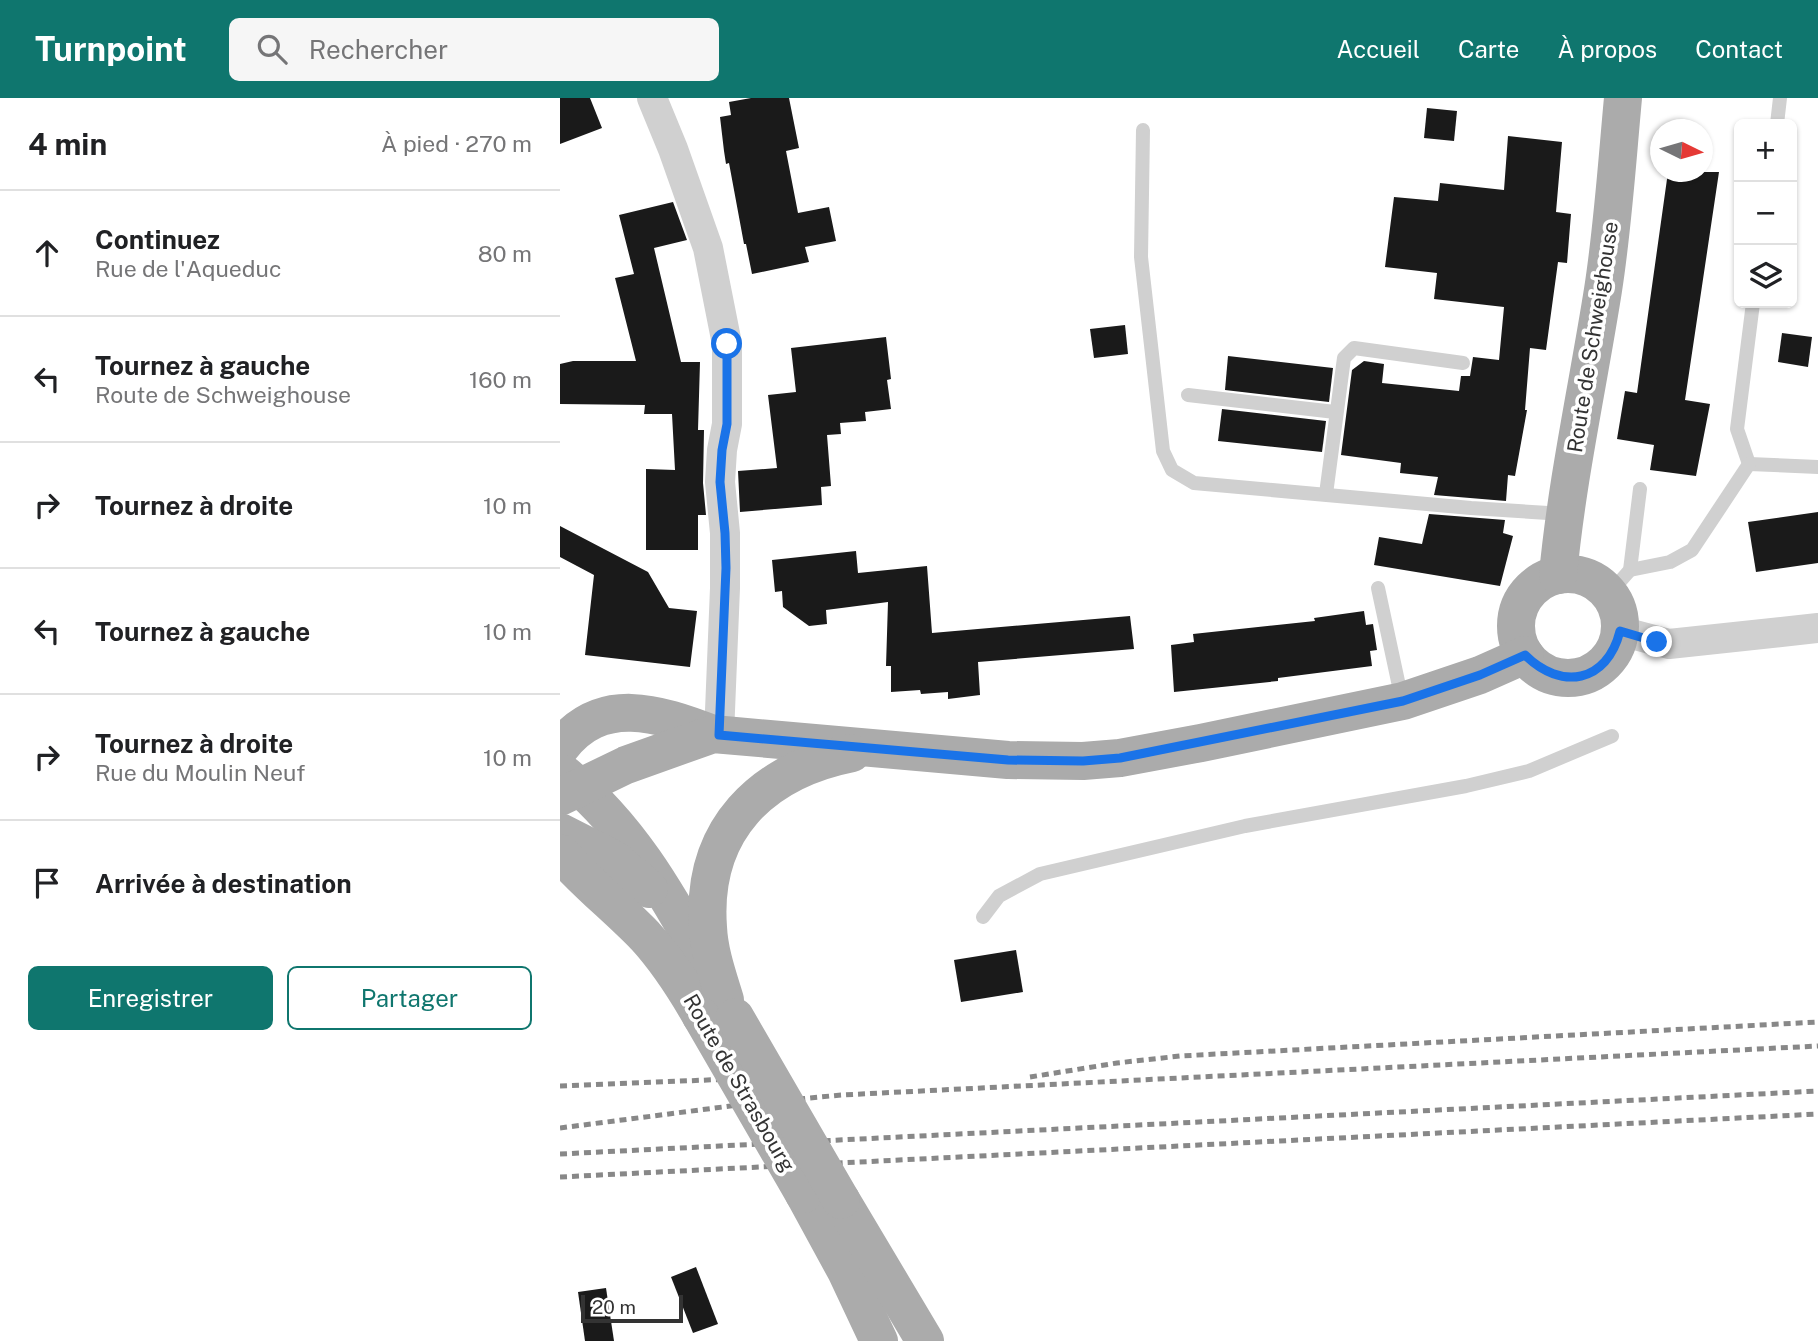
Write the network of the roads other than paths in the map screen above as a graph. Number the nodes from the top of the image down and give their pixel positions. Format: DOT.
graph roads {
  1 [pos="652,98"];
  2 [pos="1623,98"];
  3 [pos="1780,98"];
  4 [pos="1778,119"];
  5 [pos="1143,130"];
  6 [pos="1752,308"];
  7 [pos="1463,363"];
  8 [pos="1188,394"];
  9 [pos="1335,412"];
  10 [pos="1749,464"];
  11 [pos="1818,467"];
  12 [pos="1640,489"];
  13 [pos="1326,494"];
  14 [pos="1565,514"];
  15 [pos="1558,575"];
  16 [pos="1620,582"];
  17 [pos="1378,588"];
  18 [pos="1818,628"];
  19 [pos="1620,631"];
  20 [pos="1525,655"];
  21 [pos="1403,701"];
  22 [pos="716,734"];
  23 [pos="1612,736"];
  24 [pos="560,748"];
  25 [pos="912,750"];
  26 [pos="567,785"];
  27 [pos="560,832"];
  28 [pos="560,853"];
  29 [pos="577,887"];
  30 [pos="680,916"];
  31 [pos="983,917"];
  32 [pos="720,1011"];
  33 [pos="879,1341"];
  34 [pos="925,1341"];
  1 -- 22 [label="street"];
  2 -- 14 [label="main road, Route de Schweighouse"];
  3 -- 4 [label="lane"];
  5 -- 13 [label="lane"];
  6 -- 10 [label="lane"];
  7 -- 9 [label="lane"];
  8 -- 9 [label="lane"];
  9 -- 13 [label="lane"];
  10 -- 11 [label="lane"];
  10 -- 16 [label="lane"];
  12 -- 16 [label="lane"];
  13 -- 14 [label="lane"];
  14 -- 15 [label="main road, Route de Schweighouse"];
  15 -- 16 [label="main road"];
  15 -- 20 [label="main road"];
  16 -- 19 [label="main road"];
  17 -- 21 [label="lane"];
  18 -- 19 [label="street"];
  19 -- 20 [label="main road"];
  20 -- 21 [label="main road"];
  21 -- 25 [label="main road"];
  22 -- 24 [label="main road"];
  22 -- 25 [label="main road"];
  22 -- 26 [label="main road, Route de Strasbourg"];
  23 -- 31 [label="lane"];
  25 -- 32 [label="main road"];
  26 -- 30 [label="main road, Route de Strasbourg"];
  27 -- 30 [label="main road, Route de Strasbourg"];
  28 -- 29 [label="main road, Route de Strasbourg"];
  29 -- 32 [label="main road, Route de Strasbourg"];
  30 -- 32 [label="main road, Route de Strasbourg"];
  32 -- 33 [label="main road, Route de Strasbourg, bridge"];
  32 -- 34 [label="main road, Route de Strasbourg, bridge"];
}
